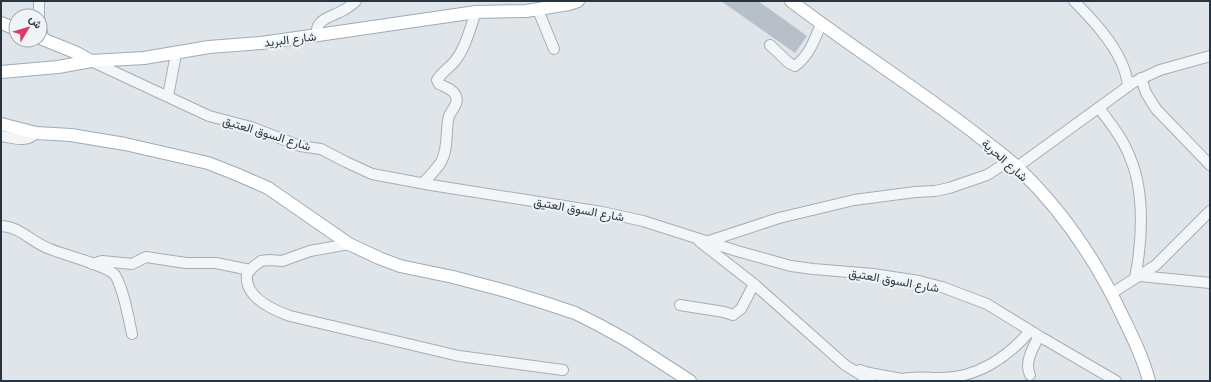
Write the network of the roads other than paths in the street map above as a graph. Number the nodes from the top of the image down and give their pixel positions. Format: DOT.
graph roads {
  1 [pos="356,1"];
  2 [pos="578,1"];
  3 [pos="791,1"];
  4 [pos="1074,1"];
  5 [pos="538,10"];
  6 [pos="476,12"];
  7 [pos="821,24"];
  8 [pos="318,36"];
  9 [pos="48,41"];
  10 [pos="770,45"];
  11 [pos="554,49"];
  12 [pos="176,54"];
  13 [pos="1210,56"];
  14 [pos="91,61"];
  15 [pos="1,72"];
  16 [pos="1141,78"];
  17 [pos="1128,86"];
  18 [pos="168,96"];
  19 [pos="1099,108"];
  20 [pos="1,124"];
  21 [pos="36,133"];
  22 [pos="1,136"];
  23 [pos="1013,164"];
  24 [pos="1210,165"];
  25 [pos="423,183"];
  26 [pos="1210,211"];
  27 [pos="1,226"];
  28 [pos="694,237"];
  29 [pos="708,241"];
  30 [pos="348,244"];
  31 [pos="92,264"];
  32 [pos="250,270"];
  33 [pos="1137,277"];
  34 [pos="1210,283"];
  35 [pos="754,284"];
  36 [pos="1112,293"];
  37 [pos="680,305"];
  38 [pos="1034,333"];
  39 [pos="132,334"];
  40 [pos="845,365"];
  41 [pos="564,370"];
  42 [pos="1030,375"];
  43 [pos="1147,379"];
  44 [pos="903,380"];
  45 [pos="690,381"];
  46 [pos="871,381"];
  47 [pos="1116,381"];
  1 -- 8 [label="street"];
  2 -- 5 [label="main road, شارع البريد"];
  3 -- 7 [label="main road, شارع الحرية"];
  4 -- 17 [label="street"];
  5 -- 6 [label="main road, شارع البريد"];
  5 -- 11 [label="street"];
  6 -- 8 [label="main road, شارع البريد"];
  6 -- 25 [label="street"];
  7 -- 10 [label="street"];
  7 -- 23 [label="main road, شارع الحرية"];
  8 -- 12 [label="main road, شارع البريد"];
  9 -- 14 [label="main road, شارع السوق العتيق"];
  12 -- 14 [label="main road, شارع البريد"];
  12 -- 18 [label="street"];
  13 -- 16 [label="street"];
  14 -- 15 [label="main road, شارع البريد"];
  14 -- 18 [label="street, شارع السوق العتيق"];
  16 -- 17 [label="street"];
  16 -- 24 [label="street"];
  17 -- 19 [label="street"];
  18 -- 25 [label="street, شارع السوق العتيق"];
  19 -- 23 [label="street"];
  19 -- 33 [label="street"];
  20 -- 21 [label="main road"];
  21 -- 22 [label="street"];
  21 -- 30 [label="main road"];
  23 -- 29 [label="street"];
  23 -- 36 [label="main road, شارع الحرية"];
  25 -- 28 [label="street, شارع السوق العتيق"];
  26 -- 33 [label="street"];
  27 -- 31 [label="street"];
  28 -- 29 [label="street, شارع السوق العتيق"];
  28 -- 35 [label="street"];
  29 -- 38 [label="street, شارع السوق العتيق"];
  30 -- 32 [label="street"];
  30 -- 45 [label="main road"];
  31 -- 32 [label="street"];
  31 -- 39 [label="street"];
  32 -- 41 [label="street"];
  33 -- 34 [label="street"];
  33 -- 36 [label="street"];
  35 -- 37 [label="street"];
  35 -- 40 [label="street"];
  36 -- 43 [label="main road, شارع الحرية"];
  38 -- 42 [label="street"];
  38 -- 44 [label="street"];
  38 -- 47 [label="street, شارع السوق العتيق"];
  40 -- 44 [label="street"];
  40 -- 46 [label="street"];
}
